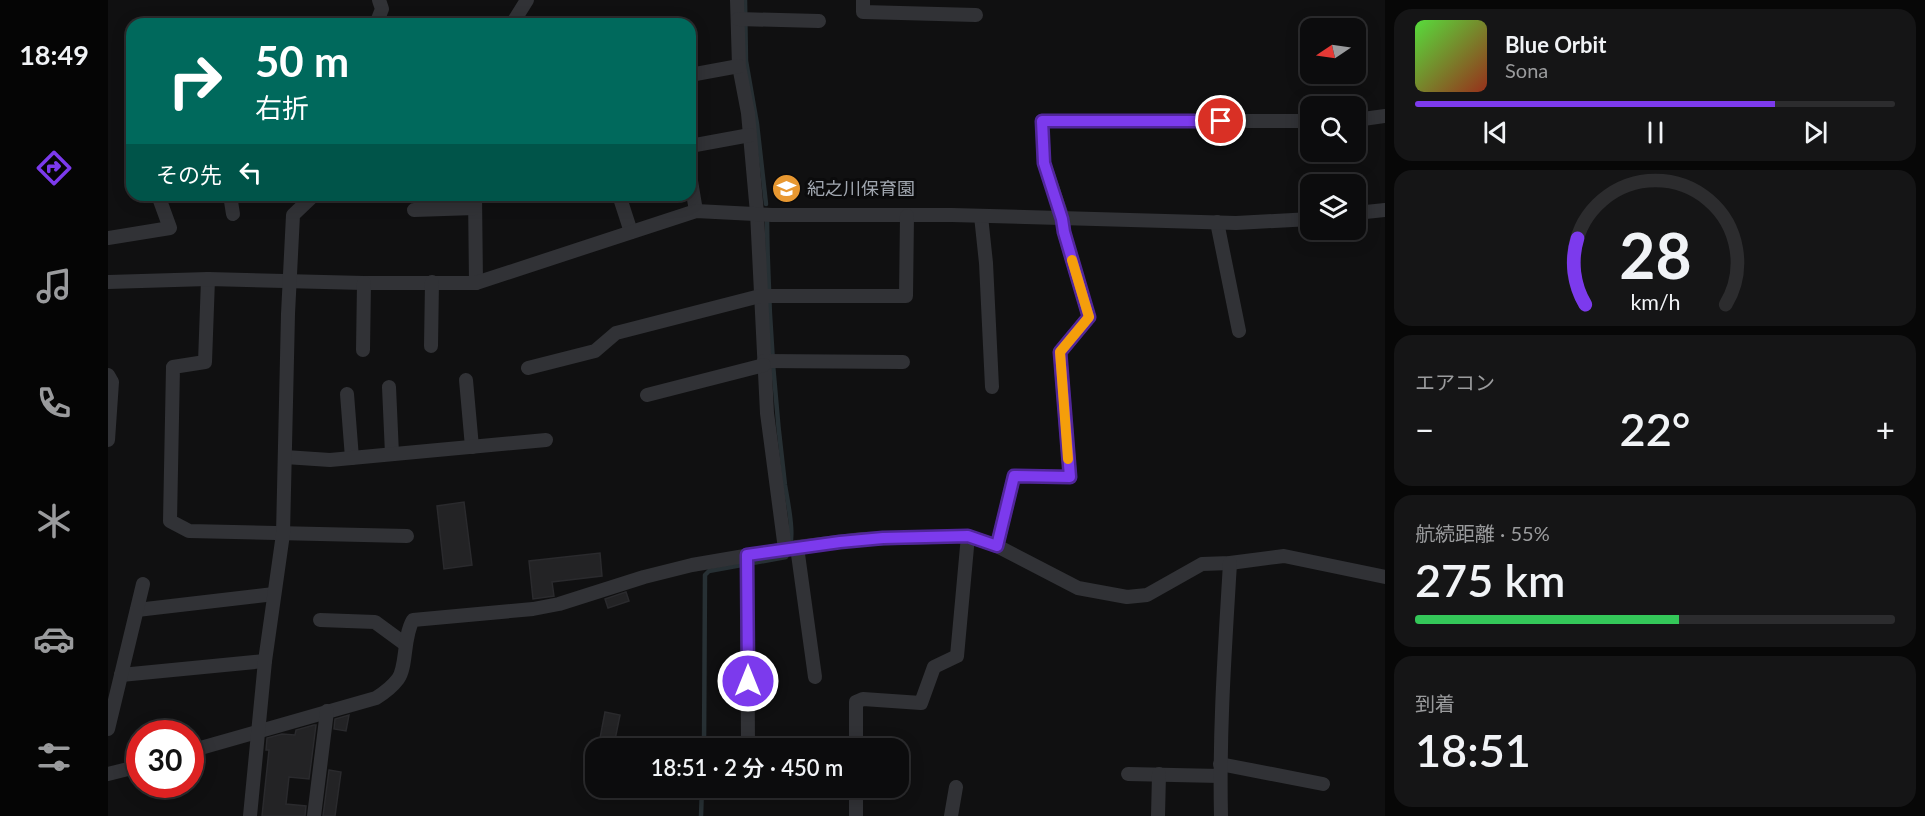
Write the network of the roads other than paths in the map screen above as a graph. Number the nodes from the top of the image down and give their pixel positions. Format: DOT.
graph roads {
  1 [pos="379,0"];
  2 [pos="527,0"];
  3 [pos="737,0"];
  4 [pos="863,0"];
  5 [pos="976,15"];
  6 [pos="378,18"];
  7 [pos="516,18"];
  8 [pos="742,19"];
  9 [pos="819,21"];
  10 [pos="739,66"];
  11 [pos="696,74"];
  12 [pos="1385,116"];
  13 [pos="1366,119"];
  14 [pos="1300,121"];
  15 [pos="750,135"];
  16 [pos="696,145"];
  17 [pos="160,201"];
  18 [pos="231,201"];
  19 [pos="307,201"];
  20 [pos="475,201"];
  21 [pos="621,201"];
  22 [pos="694,201"];
  23 [pos="414,210"];
  24 [pos="1385,210"];
  25 [pos="696,212"];
  26 [pos="1366,212"];
  27 [pos="757,213"];
  28 [pos="233,214"];
  29 [pos="907,216"];
  30 [pos="981,216"];
  31 [pos="1062,219"];
  32 [pos="1300,220"];
  33 [pos="1217,222"];
  34 [pos="631,232"];
  35 [pos="108,238"];
  36 [pos="208,279"];
  37 [pos="108,282"];
  38 [pos="290,282"];
  39 [pos="432,282"];
  40 [pos="364,283"];
  41 [pos="476,283"];
  42 [pos="766,296"];
  43 [pos="1239,331"];
  44 [pos="431,346"];
  45 [pos="363,350"];
  46 [pos="769,362"];
  47 [pos="903,362"];
  48 [pos="528,368"];
  49 [pos="108,375"];
  50 [pos="466,380"];
  51 [pos="389,387"];
  52 [pos="992,387"];
  53 [pos="347,394"];
  54 [pos="647,395"];
  55 [pos="108,440"];
  56 [pos="546,440"];
  57 [pos="472,447"];
  58 [pos="392,454"];
  59 [pos="285,457"];
  60 [pos="352,458"];
  61 [pos="283,534"];
  62 [pos="407,536"];
  63 [pos="968,536"];
  64 [pos="997,546"];
  65 [pos="791,548"];
  66 [pos="747,561"];
  67 [pos="1230,563"];
  68 [pos="1385,577"];
  69 [pos="143,584"];
  70 [pos="274,594"];
  71 [pos="137,610"];
  72 [pos="320,620"];
  73 [pos="405,644"];
  74 [pos="265,661"];
  75 [pos="121,675"];
  76 [pos="815,677"];
  77 [pos="327,711"];
  78 [pos="108,729"];
  79 [pos="258,731"];
  80 [pos="748,738"];
  81 [pos="856,738"];
  82 [pos="204,747"];
  83 [pos="126,770"];
  84 [pos="1220,770"];
  85 [pos="108,774"];
  86 [pos="1128,774"];
  87 [pos="1158,774"];
  88 [pos="1323,784"];
  89 [pos="956,787"];
  90 [pos="856,798"];
  91 [pos="250,816"];
  92 [pos="314,816"];
  93 [pos="856,816"];
  94 [pos="951,816"];
  95 [pos="1158,816"];
  96 [pos="1221,816"];
  1 -- 6 [label="street"];
  2 -- 7 [label="street"];
  3 -- 8 [label="street"];
  4 -- 5 [label="street"];
  8 -- 9 [label="street"];
  8 -- 10 [label="street"];
  10 -- 11 [label="street"];
  10 -- 15 [label="street"];
  12 -- 13 [label="street"];
  14 -- 31 [label="street"];
  15 -- 16 [label="street"];
  15 -- 27 [label="street"];
  17 -- 35 [label="street"];
  18 -- 28 [label="street"];
  19 -- 38 [label="street"];
  20 -- 23 [label="street"];
  20 -- 41 [label="street"];
  21 -- 34 [label="street"];
  22 -- 25 [label="street"];
  24 -- 26 [label="street"];
  25 -- 27 [label="street"];
  25 -- 34 [label="street"];
  27 -- 29 [label="street"];
  27 -- 42 [label="street"];
  29 -- 30 [label="street"];
  29 -- 42 [label="street"];
  30 -- 31 [label="street"];
  30 -- 52 [label="street"];
  31 -- 33 [label="street"];
  31 -- 64 [label="street"];
  32 -- 33 [label="street"];
  33 -- 43 [label="street"];
  34 -- 41 [label="street"];
  36 -- 37 [label="street"];
  36 -- 38 [label="street"];
  36 -- 61 [label="street"];
  38 -- 40 [label="street"];
  38 -- 59 [label="street"];
  39 -- 40 [label="street"];
  39 -- 41 [label="street"];
  39 -- 44 [label="street"];
  40 -- 45 [label="street"];
  42 -- 46 [label="street"];
  42 -- 48 [label="street"];
  46 -- 47 [label="street"];
  46 -- 54 [label="street"];
  46 -- 65 [label="street"];
  49 -- 55 [label="street"];
  50 -- 57 [label="street"];
  51 -- 58 [label="street"];
  53 -- 60 [label="street"];
  56 -- 57 [label="street"];
  57 -- 58 [label="street"];
  58 -- 60 [label="street"];
  59 -- 60 [label="street"];
  59 -- 61 [label="street"];
  61 -- 62 [label="street"];
  61 -- 70 [label="street"];
  63 -- 64 [label="street"];
  63 -- 65 [label="street"];
  63 -- 81 [label="street"];
  64 -- 67 [label="street"];
  65 -- 66 [label="street"];
  65 -- 76 [label="street"];
  66 -- 73 [label="street"];
  66 -- 80 [label="street"];
  67 -- 68 [label="street"];
  67 -- 84 [label="street"];
  69 -- 71 [label="street"];
  70 -- 71 [label="street"];
  70 -- 74 [label="street"];
  71 -- 75 [label="street"];
  72 -- 73 [label="street"];
  73 -- 77 [label="street"];
  74 -- 75 [label="street"];
  74 -- 79 [label="street"];
  75 -- 78 [label="street"];
  77 -- 79 [label="street"];
  77 -- 92 [label="street"];
  79 -- 82 [label="street"];
  79 -- 91 [label="street"];
  83 -- 85 [label="street"];
  84 -- 87 [label="street"];
  84 -- 88 [label="street"];
  84 -- 96 [label="street"];
  86 -- 87 [label="street"];
  87 -- 95 [label="street"];
  89 -- 94 [label="street"];
  90 -- 93 [label="street"];
}
